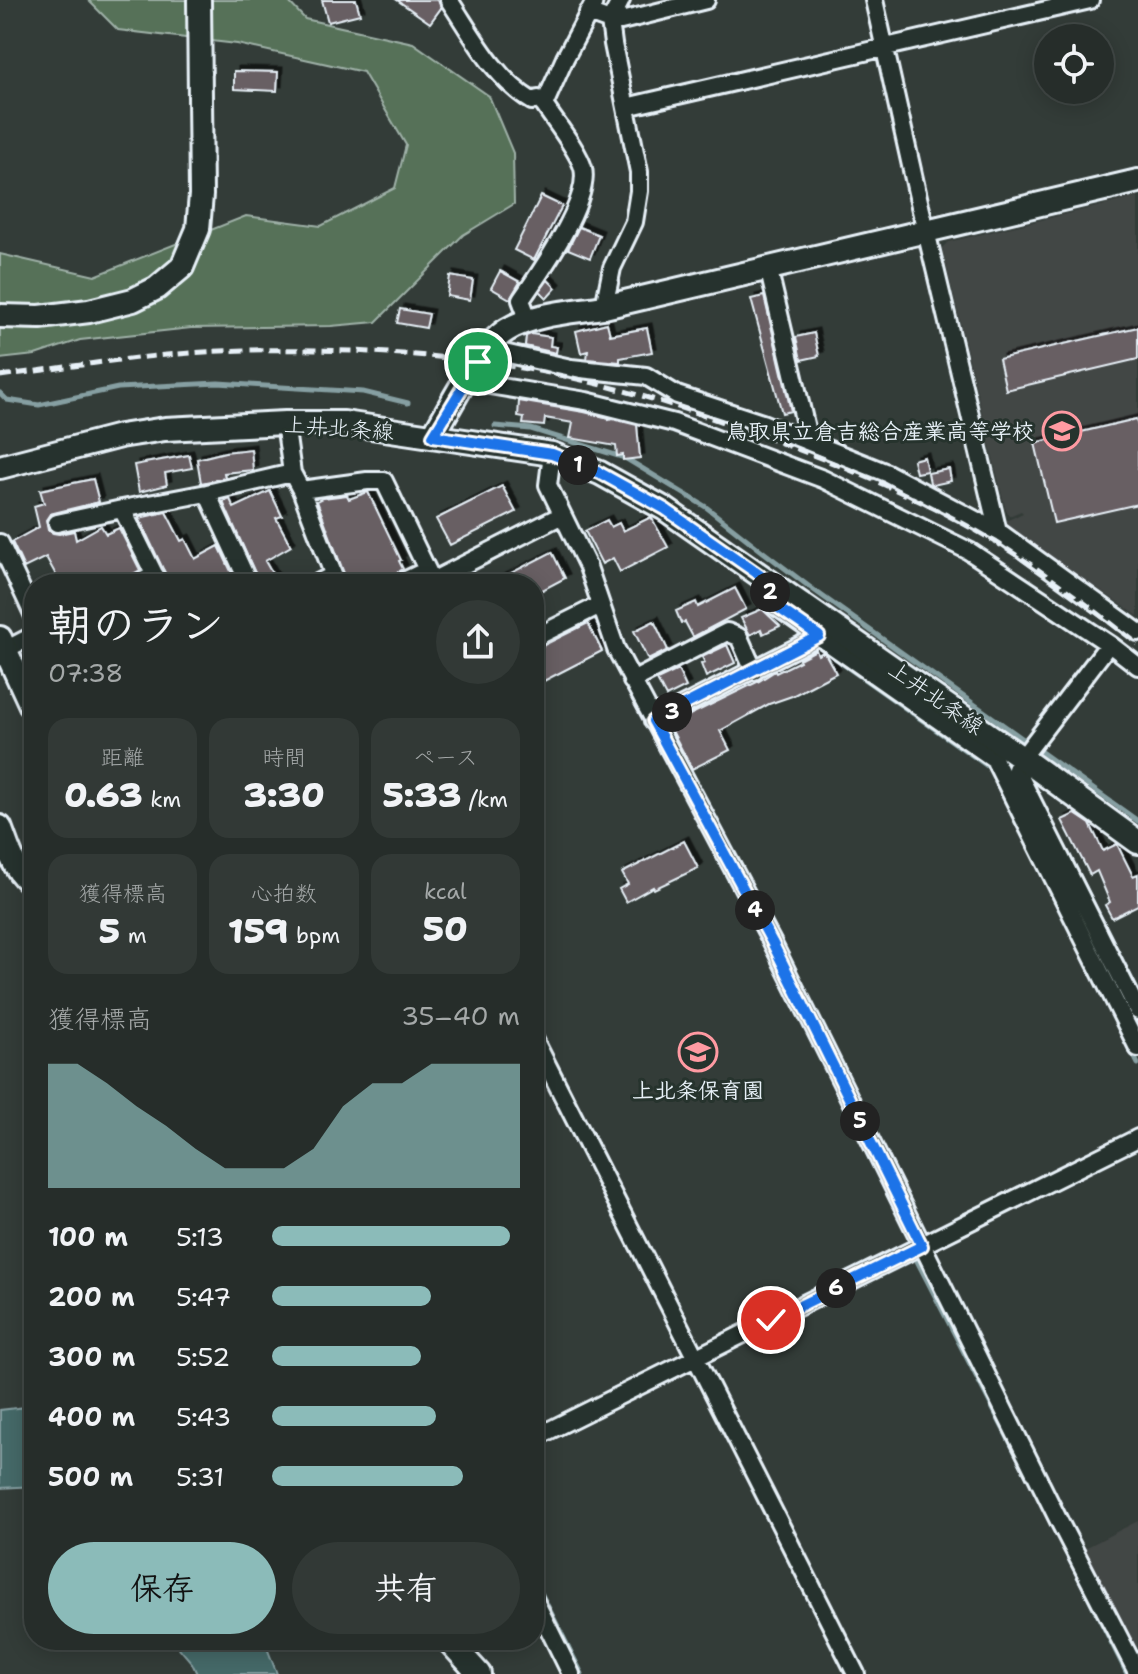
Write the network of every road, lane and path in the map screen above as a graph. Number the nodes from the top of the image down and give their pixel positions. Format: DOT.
graph roads {
  1 [pos="199,0"];
  2 [pos="449,0"];
  3 [pos="621,0"];
  4 [pos="706,0"];
  5 [pos="874,0"];
  6 [pos="1090,0"];
  7 [pos="591,7"];
  8 [pos="610,21"];
  9 [pos="885,47"];
  10 [pos="544,105"];
  11 [pos="626,107"];
  12 [pos="1138,181"];
  13 [pos="926,230"];
  14 [pos="768,267"];
  15 [pos="604,307"];
  16 [pos="0,316"];
  17 [pos="529,321"];
  18 [pos="486,349"];
  19 [pos="465,381"];
  20 [pos="285,423"];
  21 [pos="433,436"];
  22 [pos="809,441"];
  23 [pos="552,454"];
  24 [pos="0,467"];
  25 [pos="292,473"];
  26 [pos="301,490"];
  27 [pos="207,493"];
  28 [pos="122,509"];
  29 [pos="562,515"];
  30 [pos="57,523"];
  31 [pos="998,532"];
  32 [pos="0,543"];
  33 [pos="154,574"];
  34 [pos="244,574"];
  35 [pos="333,574"];
  36 [pos="429,574"];
  37 [pos="439,574"];
  38 [pos="771,583"];
  39 [pos="24,595"];
  40 [pos="600,605"];
  41 [pos="1138,632"];
  42 [pos="544,633"];
  43 [pos="819,636"];
  44 [pos="24,638"];
  45 [pos="3,644"];
  46 [pos="1109,644"];
  47 [pos="1138,666"];
  48 [pos="754,671"];
  49 [pos="632,681"];
  50 [pos="24,690"];
  51 [pos="653,721"];
  52 [pos="1012,765"];
  53 [pos="0,827"];
  54 [pos="1138,842"];
  55 [pos="24,878"];
  56 [pos="1138,1011"];
  57 [pos="1138,1048"];
  58 [pos="544,1059"];
  59 [pos="1138,1138"];
  60 [pos="922,1246"];
  61 [pos="696,1357"];
  62 [pos="544,1433"];
  63 [pos="544,1619"];
  64 [pos="457,1650"];
  65 [pos="479,1674"];
  66 [pos="571,1674"];
  67 [pos="856,1674"];
  68 [pos="1138,1674"];
  1 -- 16 [label="main road"];
  2 -- 10 [label="street"];
  3 -- 8 [label="street"];
  4 -- 8 [label="street"];
  5 -- 9 [label="street"];
  6 -- 9 [label="street"];
  7 -- 8 [label="street"];
  7 -- 10 [label="street"];
  8 -- 11 [label="street"];
  9 -- 11 [label="street"];
  9 -- 13 [label="street"];
  10 -- 17 [label="street"];
  11 -- 15 [label="street"];
  12 -- 13 [label="main road"];
  13 -- 14 [label="main road"];
  13 -- 31 [label="street"];
  14 -- 15 [label="main road"];
  14 -- 22 [label="street"];
  15 -- 17 [label="main road"];
  17 -- 18 [label="main road"];
  18 -- 19 [label="main road"];
  18 -- 22 [label="street"];
  19 -- 21 [label="main road"];
  19 -- 46 [label="street"];
  20 -- 21 [label="main road, 上井北条線"];
  20 -- 24 [label="main road, 上井北条線"];
  20 -- 25 [label="street"];
  21 -- 23 [label="main road, 上井北条線"];
  22 -- 31 [label="street"];
  23 -- 29 [label="street"];
  23 -- 38 [label="main road, 上井北条線"];
  25 -- 26 [label="street"];
  25 -- 27 [label="street"];
  26 -- 35 [label="street"];
  26 -- 36 [label="street"];
  27 -- 28 [label="street"];
  27 -- 34 [label="street"];
  28 -- 30 [label="street"];
  28 -- 33 [label="street"];
  29 -- 37 [label="street"];
  29 -- 40 [label="street"];
  31 -- 41 [label="street"];
  32 -- 39 [label="street"];
  38 -- 43 [label="street"];
  38 -- 52 [label="main road, 上井北条線"];
  40 -- 42 [label="street"];
  40 -- 49 [label="street"];
  43 -- 48 [label="street"];
  43 -- 52 [label="street"];
  44 -- 45 [label="street"];
  45 -- 50 [label="main road"];
  46 -- 47 [label="street"];
  46 -- 52 [label="street"];
  48 -- 49 [label="street"];
  48 -- 51 [label="street"];
  49 -- 51 [label="street"];
  51 -- 60 [label="street"];
  52 -- 54 [label="main road, 上井北条線"];
  52 -- 56 [label="street"];
  52 -- 57 [label="street"];
  53 -- 55 [label="main road"];
  58 -- 61 [label="street"];
  59 -- 60 [label="street"];
  60 -- 61 [label="street"];
  60 -- 68 [label="street"];
  61 -- 62 [label="street"];
  61 -- 67 [label="street"];
  63 -- 66 [label="street"];
  64 -- 65 [label="main road"];
}
